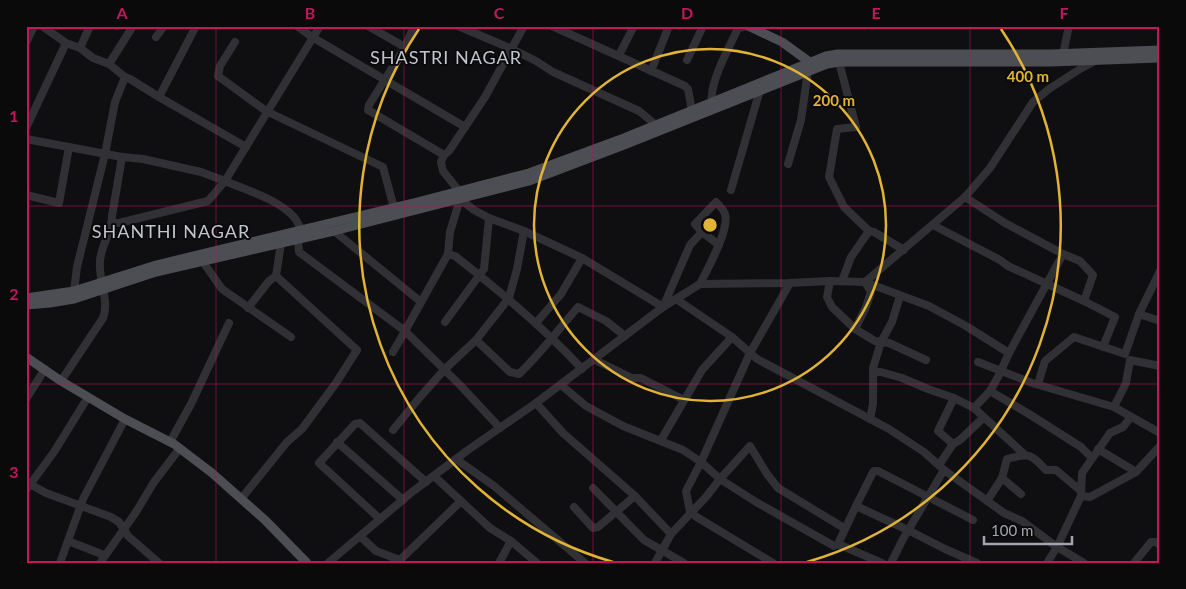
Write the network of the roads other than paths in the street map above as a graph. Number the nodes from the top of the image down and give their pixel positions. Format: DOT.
graph roads {
  1 [pos="34,26"];
  2 [pos="90,26"];
  3 [pos="133,26"];
  4 [pos="164,26"];
  5 [pos="196,26"];
  6 [pos="297,26"];
  7 [pos="320,26"];
  8 [pos="368,26"];
  9 [pos="414,26"];
  10 [pos="458,26"];
  11 [pos="524,26"];
  12 [pos="552,26"];
  13 [pos="634,26"];
  14 [pos="669,26"];
  15 [pos="703,26"];
  16 [pos="748,26"];
  17 [pos="1069,26"];
  18 [pos="45,27"];
  19 [pos="156,37"];
  20 [pos="312,37"];
  21 [pos="235,42"];
  22 [pos="26,43"];
  23 [pos="66,43"];
  24 [pos="405,47"];
  25 [pos="80,48"];
  26 [pos="512,49"];
  27 [pos="1159,50"];
  28 [pos="620,56"];
  29 [pos="1065,57"];
  30 [pos="687,60"];
  31 [pos="1099,60"];
  32 [pos="839,62"];
  33 [pos="109,64"];
  34 [pos="811,68"];
  35 [pos="650,71"];
  36 [pos="125,77"];
  37 [pos="385,80"];
  38 [pos="760,90"];
  39 [pos="159,97"];
  40 [pos="712,102"];
  41 [pos="692,110"];
  42 [pos="267,111"];
  43 [pos="656,125"];
  44 [pos="465,127"];
  45 [pos="26,128"];
  46 [pos="26,139"];
  47 [pos="69,147"];
  48 [pos="246,147"];
  49 [pos="105,154"];
  50 [pos="444,155"];
  51 [pos="122,157"];
  52 [pos="788,164"];
  53 [pos="226,180"];
  54 [pos="731,190"];
  55 [pos="26,195"];
  56 [pos="460,195"];
  57 [pos="965,197"];
  58 [pos="394,208"];
  59 [pos="489,218"];
  60 [pos="112,223"];
  61 [pos="933,225"];
  62 [pos="334,231"];
  63 [pos="524,231"];
  64 [pos="869,231"];
  65 [pos="702,232"];
  66 [pos="301,236"];
  67 [pos="280,243"];
  68 [pos="719,245"];
  69 [pos="904,250"];
  70 [pos="448,254"];
  71 [pos="1063,254"];
  72 [pos="582,258"];
  73 [pos="203,262"];
  74 [pos="1160,271"];
  75 [pos="276,276"];
  76 [pos="480,276"];
  77 [pos="830,280"];
  78 [pos="842,281"];
  79 [pos="865,282"];
  80 [pos="790,283"];
  81 [pos="700,284"];
  82 [pos="1048,284"];
  83 [pos="102,286"];
  84 [pos="74,291"];
  85 [pos="900,296"];
  86 [pos="26,298"];
  87 [pos="509,298"];
  88 [pos="676,298"];
  89 [pos="1084,301"];
  90 [pos="421,302"];
  91 [pos="26,305"];
  92 [pos="663,307"];
  93 [pos="248,308"];
  94 [pos="1139,314"];
  95 [pos="1160,320"];
  96 [pos="445,322"];
  97 [pos="228,323"];
  98 [pos="536,323"];
  99 [pos="855,329"];
  100 [pos="405,330"];
  101 [pos="625,336"];
  102 [pos="291,337"];
  103 [pos="732,337"];
  104 [pos="554,338"];
  105 [pos="476,340"];
  106 [pos="881,342"];
  107 [pos="1103,347"];
  108 [pos="393,352"];
  109 [pos="1009,352"];
  110 [pos="750,353"];
  111 [pos="26,357"];
  112 [pos="1128,357"];
  113 [pos="595,360"];
  114 [pos="926,360"];
  115 [pos="978,362"];
  116 [pos="1160,366"];
  117 [pos="445,369"];
  118 [pos="582,369"];
  119 [pos="45,370"];
  120 [pos="1001,370"];
  121 [pos="874,372"];
  122 [pos="61,381"];
  123 [pos="1038,384"];
  124 [pos="560,385"];
  125 [pos="990,391"];
  126 [pos="88,397"];
  127 [pos="954,398"];
  128 [pos="26,399"];
  129 [pos="684,400"];
  130 [pos="536,404"];
  131 [pos="1114,407"];
  132 [pos="974,408"];
  133 [pos="1131,417"];
  134 [pos="982,418"];
  135 [pos="126,419"];
  136 [pos="870,419"];
  137 [pos="500,428"];
  138 [pos="394,430"];
  139 [pos="1160,433"];
  140 [pos="661,440"];
  141 [pos="170,442"];
  142 [pos="337,442"];
  143 [pos="953,444"];
  144 [pos="1160,446"];
  145 [pos="180,448"];
  146 [pos="1098,449"];
  147 [pos="1024,454"];
  148 [pos="1092,458"];
  149 [pos="456,459"];
  150 [pos="701,462"];
  151 [pos="942,468"];
  152 [pos="1136,472"];
  153 [pos="434,476"];
  154 [pos="1002,478"];
  155 [pos="720,479"];
  156 [pos="426,482"];
  157 [pos="28,485"];
  158 [pos="593,488"];
  159 [pos="1081,493"];
  160 [pos="1021,494"];
  161 [pos="635,496"];
  162 [pos="928,497"];
  163 [pos="242,499"];
  164 [pos="403,500"];
  165 [pos="987,500"];
  166 [pos="461,501"];
  167 [pos="80,506"];
  168 [pos="856,506"];
  169 [pos="574,508"];
  170 [pos="615,512"];
  171 [pos="690,512"];
  172 [pos="380,519"];
  173 [pos="973,520"];
  174 [pos="844,528"];
  175 [pos="123,529"];
  176 [pos="908,530"];
  177 [pos="671,534"];
  178 [pos="360,536"];
  179 [pos="68,541"];
  180 [pos="511,541"];
  181 [pos="838,544"];
  182 [pos="1160,545"];
  183 [pos="1057,547"];
  184 [pos="662,551"];
  185 [pos="104,555"];
  186 [pos="154,561"];
  187 [pos="535,562"];
  188 [pos="60,563"];
  189 [pos="100,563"];
  190 [pos="307,563"];
  191 [pos="328,563"];
  192 [pos="499,563"];
  193 [pos="585,563"];
  194 [pos="655,563"];
  195 [pos="684,563"];
  196 [pos="773,563"];
  197 [pos="882,563"];
  198 [pos="891,563"];
  199 [pos="977,563"];
  200 [pos="1046,563"];
  201 [pos="1084,563"];
  202 [pos="1134,563"];
  1 -- 22 [label="street"];
  2 -- 25 [label="street"];
  3 -- 33 [label="street"];
  4 -- 19 [label="street"];
  5 -- 39 [label="street"];
  6 -- 20 [label="street"];
  7 -- 20 [label="street"];
  8 -- 24 [label="street"];
  9 -- 24 [label="street"];
  10 -- 26 [label="street"];
  11 -- 26 [label="street"];
  12 -- 28 [label="street"];
  13 -- 28 [label="street"];
  14 -- 35 [label="street"];
  15 -- 30 [label="street"];
  16 -- 34 [label="main road"];
  16 -- 40 [label="street"];
  17 -- 29 [label="street"];
  18 -- 23 [label="street"];
  20 -- 37 [label="street"];
  20 -- 42 [label="street"];
  21 -- 42 [label="street"];
  23 -- 25 [label="street"];
  23 -- 45 [label="street"];
  24 -- 37 [label="street"];
  25 -- 33 [label="street"];
  26 -- 43 [label="street"];
  26 -- 44 [label="street"];
  27 -- 29 [label="main road"];
  27 -- 31 [label="main road"];
  28 -- 35 [label="street"];
  29 -- 31 [label="main road"];
  29 -- 32 [label="main road"];
  29 -- 34 [label="main road"];
  31 -- 57 [label="street"];
  32 -- 34 [label="main road"];
  32 -- 64 [label="street"];
  33 -- 36 [label="street"];
  34 -- 38 [label="main road"];
  34 -- 40 [label="main road"];
  34 -- 52 [label="street"];
  35 -- 41 [label="street"];
  36 -- 39 [label="street"];
  36 -- 49 [label="street"];
  37 -- 44 [label="street"];
  37 -- 50 [label="street"];
  38 -- 54 [label="street"];
  38 -- 56 [label="main road"];
  39 -- 48 [label="street"];
  40 -- 41 [label="main road"];
  41 -- 43 [label="main road"];
  42 -- 48 [label="street"];
  42 -- 58 [label="street"];
  43 -- 56 [label="main road"];
  44 -- 50 [label="street"];
  46 -- 47 [label="street"];
  47 -- 49 [label="street"];
  47 -- 55 [label="street"];
  48 -- 53 [label="street"];
  49 -- 51 [label="street"];
  49 -- 84 [label="street"];
  50 -- 56 [label="street"];
  51 -- 53 [label="street"];
  51 -- 60 [label="street"];
  53 -- 60 [label="street"];
  53 -- 66 [label="street"];
  56 -- 58 [label="main road"];
  56 -- 59 [label="street"];
  56 -- 62 [label="main road"];
  56 -- 70 [label="street"];
  57 -- 61 [label="street"];
  57 -- 71 [label="street"];
  58 -- 66 [label="main road"];
  59 -- 63 [label="street"];
  59 -- 76 [label="street"];
  60 -- 83 [label="street"];
  61 -- 69 [label="street"];
  61 -- 82 [label="street"];
  62 -- 66 [label="main road"];
  62 -- 90 [label="street"];
  63 -- 72 [label="street"];
  63 -- 87 [label="street"];
  64 -- 69 [label="street"];
  64 -- 78 [label="street"];
  65 -- 68 [label="street"];
  65 -- 68 [label="street"];
  65 -- 92 [label="street"];
  66 -- 67 [label="main road"];
  66 -- 83 [label="main road"];
  66 -- 100 [label="street"];
  67 -- 73 [label="main road"];
  67 -- 75 [label="street"];
  68 -- 81 [label="street"];
  69 -- 79 [label="street"];
  70 -- 76 [label="street"];
  70 -- 90 [label="street"];
  71 -- 82 [label="street"];
  71 -- 89 [label="street"];
  72 -- 92 [label="street"];
  72 -- 98 [label="street"];
  73 -- 83 [label="main road"];
  73 -- 93 [label="street"];
  74 -- 94 [label="street"];
  75 -- 93 [label="street"];
  75 -- 163 [label="street"];
  76 -- 87 [label="street"];
  76 -- 96 [label="street"];
  77 -- 78 [label="street"];
  77 -- 80 [label="street"];
  77 -- 99 [label="street"];
  78 -- 79 [label="street"];
  79 -- 85 [label="street"];
  79 -- 99 [label="street"];
  80 -- 81 [label="street"];
  80 -- 110 [label="street"];
  81 -- 88 [label="street"];
  82 -- 89 [label="street"];
  82 -- 109 [label="street"];
  83 -- 84 [label="main road"];
  83 -- 91 [label="main road"];
  83 -- 122 [label="street"];
  84 -- 86 [label="main road"];
  85 -- 106 [label="street"];
  85 -- 109 [label="street"];
  87 -- 98 [label="street"];
  87 -- 105 [label="street"];
  88 -- 92 [label="street"];
  88 -- 103 [label="street"];
  89 -- 107 [label="street"];
  90 -- 100 [label="street"];
  92 -- 101 [label="street"];
  93 -- 102 [label="street"];
  94 -- 95 [label="street"];
  94 -- 112 [label="street"];
  97 -- 141 [label="street"];
  98 -- 104 [label="street"];
  99 -- 106 [label="street"];
  100 -- 108 [label="street"];
  100 -- 117 [label="street"];
  101 -- 104 [label="street"];
  101 -- 113 [label="street"];
  103 -- 110 [label="street"];
  103 -- 129 [label="street"];
  104 -- 105 [label="street"];
  104 -- 118 [label="street"];
  105 -- 117 [label="street"];
  106 -- 114 [label="street"];
  106 -- 121 [label="street"];
  107 -- 112 [label="street"];
  107 -- 123 [label="street"];
  109 -- 120 [label="street"];
  110 -- 136 [label="street"];
  110 -- 150 [label="street"];
  111 -- 119 [label="main road"];
  112 -- 116 [label="street"];
  112 -- 131 [label="street"];
  113 -- 118 [label="street"];
  113 -- 129 [label="street"];
  115 -- 120 [label="street"];
  117 -- 137 [label="street"];
  117 -- 138 [label="street"];
  118 -- 124 [label="street"];
  119 -- 122 [label="main road"];
  119 -- 128 [label="street"];
  120 -- 123 [label="street"];
  120 -- 125 [label="street"];
  121 -- 127 [label="street"];
  121 -- 136 [label="street"];
  122 -- 126 [label="main road"];
  123 -- 131 [label="street"];
  124 -- 130 [label="street"];
  124 -- 140 [label="street"];
  125 -- 132 [label="street"];
  125 -- 148 [label="street"];
  126 -- 135 [label="main road"];
  126 -- 157 [label="street"];
  127 -- 132 [label="street"];
  127 -- 143 [label="street"];
  129 -- 140 [label="street"];
  130 -- 137 [label="street"];
  130 -- 161 [label="street"];
  131 -- 133 [label="street"];
  132 -- 134 [label="street"];
  133 -- 139 [label="street"];
  133 -- 146 [label="street"];
  134 -- 143 [label="street"];
  134 -- 147 [label="street"];
  135 -- 141 [label="main road"];
  135 -- 167 [label="street"];
  136 -- 151 [label="street"];
  137 -- 149 [label="street"];
  140 -- 150 [label="street"];
  141 -- 145 [label="main road"];
  142 -- 156 [label="street"];
  142 -- 164 [label="street"];
  142 -- 172 [label="street"];
  143 -- 151 [label="street"];
  144 -- 152 [label="street"];
  145 -- 163 [label="main road"];
  145 -- 175 [label="street"];
  146 -- 148 [label="street"];
  146 -- 152 [label="street"];
  147 -- 154 [label="street"];
  147 -- 159 [label="street"];
  148 -- 159 [label="street"];
  149 -- 153 [label="street"];
  149 -- 193 [label="street"];
  150 -- 155 [label="street"];
  150 -- 171 [label="street"];
  151 -- 162 [label="street"];
  151 -- 165 [label="street"];
  152 -- 159 [label="street"];
  153 -- 156 [label="street"];
  153 -- 166 [label="street"];
  154 -- 160 [label="street"];
  154 -- 165 [label="street"];
  155 -- 171 [label="street"];
  155 -- 174 [label="street"];
  155 -- 181 [label="street"];
  156 -- 164 [label="street"];
  157 -- 167 [label="street"];
  158 -- 170 [label="street"];
  159 -- 183 [label="street"];
  161 -- 170 [label="street"];
  161 -- 177 [label="street"];
  162 -- 168 [label="street"];
  162 -- 173 [label="street"];
  162 -- 176 [label="street"];
  163 -- 190 [label="main road"];
  164 -- 172 [label="street"];
  165 -- 183 [label="street"];
  166 -- 178 [label="street"];
  166 -- 180 [label="street"];
  167 -- 175 [label="street"];
  167 -- 179 [label="street"];
  168 -- 174 [label="street"];
  168 -- 176 [label="street"];
  169 -- 170 [label="street"];
  170 -- 184 [label="street"];
  171 -- 177 [label="street"];
  171 -- 196 [label="street"];
  172 -- 178 [label="street"];
  174 -- 181 [label="street"];
  175 -- 185 [label="street"];
  175 -- 186 [label="street"];
  176 -- 198 [label="street"];
  176 -- 199 [label="street"];
  177 -- 184 [label="street"];
  178 -- 191 [label="street"];
  179 -- 185 [label="street"];
  179 -- 188 [label="street"];
  180 -- 187 [label="street"];
  180 -- 192 [label="street"];
  181 -- 197 [label="street"];
  182 -- 202 [label="street"];
  183 -- 200 [label="street"];
  183 -- 201 [label="street"];
  184 -- 194 [label="street"];
  184 -- 195 [label="street"];
  185 -- 189 [label="street"];
}
